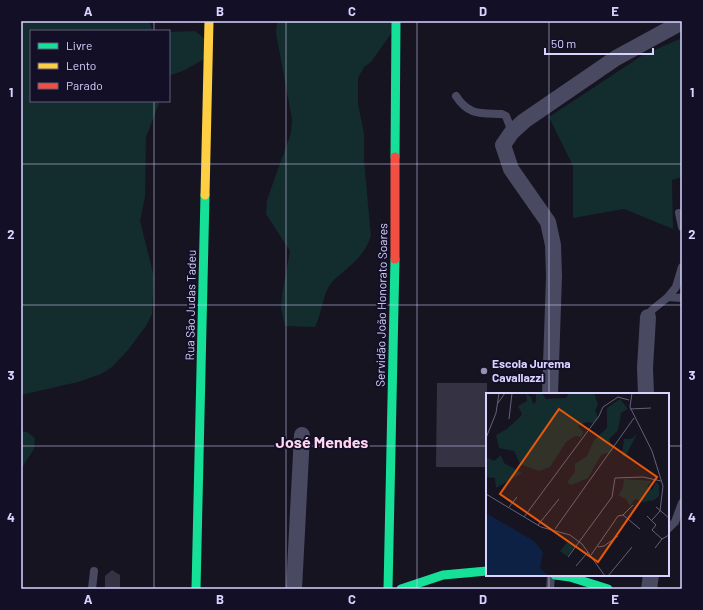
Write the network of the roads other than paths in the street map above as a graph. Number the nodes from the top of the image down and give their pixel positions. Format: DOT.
graph roads {
  1 [pos="209,21"];
  2 [pos="396,21"];
  3 [pos="682,22"];
  4 [pos="456,96"];
  5 [pos="512,132"];
  6 [pos="679,213"];
  7 [pos="682,227"];
  8 [pos="682,267"];
  9 [pos="668,297"];
  10 [pos="682,298"];
  11 [pos="648,317"];
  12 [pos="550,393"];
  13 [pos="646,393"];
  14 [pos="302,435"];
  15 [pos="682,503"];
  16 [pos="669,528"];
  17 [pos="94,571"];
  18 [pos="486,571"];
  19 [pos="551,576"];
  20 [pos="562,576"];
  21 [pos="651,576"];
  22 [pos="92,589"];
  23 [pos="196,589"];
  24 [pos="294,589"];
  25 [pos="388,589"];
  26 [pos="401,589"];
  27 [pos="550,589"];
  28 [pos="608,589"];
  29 [pos="649,589"];
  1 -- 23 [label="street, Rua São Judas Tadeu"];
  2 -- 25 [label="street, Servidão João Honorato Soares"];
  3 -- 5 [label="street"];
  4 -- 5 [label="lane"];
  5 -- 12 [label="street"];
  6 -- 7 [label="lane"];
  8 -- 9 [label="lane"];
  9 -- 10 [label="lane"];
  9 -- 11 [label="lane"];
  11 -- 13 [label="street"];
  14 -- 24 [label="street"];
  15 -- 16 [label="lane"];
  17 -- 22 [label="lane"];
  18 -- 26 [label="street"];
  19 -- 27 [label="lane"];
  20 -- 28 [label="street"];
  21 -- 29 [label="street"];
}
